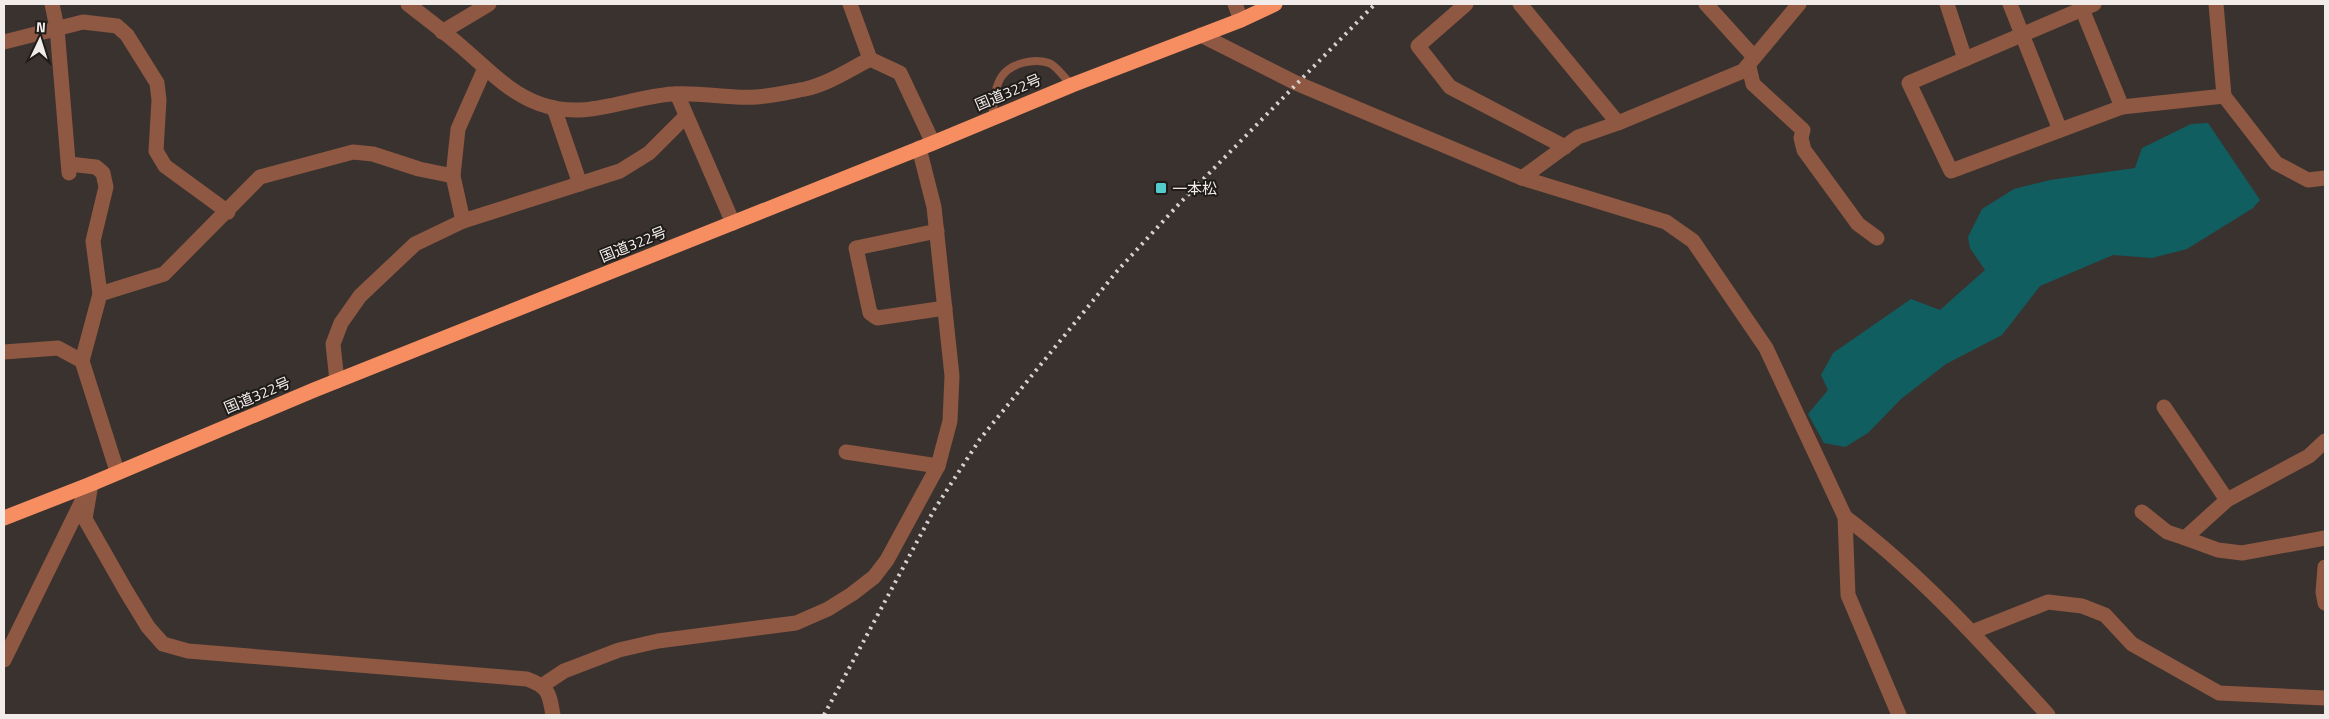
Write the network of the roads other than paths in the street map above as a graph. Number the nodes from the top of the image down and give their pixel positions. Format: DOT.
graph roads {
  1 [pos="52,4"];
  2 [pos="408,4"];
  3 [pos="489,4"];
  4 [pos="850,4"];
  5 [pos="1235,4"];
  6 [pos="1275,4"];
  7 [pos="1466,4"];
  8 [pos="1520,4"];
  9 [pos="1706,4"];
  10 [pos="1799,4"];
  11 [pos="1947,4"];
  12 [pos="2010,4"];
  13 [pos="2216,4"];
  14 [pos="2085,5"];
  15 [pos="1241,20"];
  16 [pos="57,28"];
  17 [pos="442,32"];
  18 [pos="2022,34"];
  19 [pos="1200,35"];
  20 [pos="4,42"];
  21 [pos="870,59"];
  22 [pos="1965,59"];
  23 [pos="1752,62"];
  24 [pos="485,68"];
  25 [pos="1072,85"];
  26 [pos="676,94"];
  27 [pos="2224,96"];
  28 [pos="2122,107"];
  29 [pos="554,108"];
  30 [pos="686,116"];
  31 [pos="992,118"];
  32 [pos="1618,123"];
  33 [pos="2060,130"];
  34 [pos="926,145"];
  35 [pos="1565,147"];
  36 [pos="453,176"];
  37 [pos="1522,178"];
  38 [pos="2325,178"];
  39 [pos="580,184"];
  40 [pos="228,212"];
  41 [pos="463,221"];
  42 [pos="733,222"];
  43 [pos="937,231"];
  44 [pos="1877,238"];
  45 [pos="100,294"];
  46 [pos="945,308"];
  47 [pos="4,352"];
  48 [pos="82,361"];
  49 [pos="337,381"];
  50 [pos="2164,407"];
  51 [pos="2325,440"];
  52 [pos="846,452"];
  53 [pos="938,466"];
  54 [pos="117,472"];
  55 [pos="90,484"];
  56 [pos="2227,500"];
  57 [pos="2142,512"];
  58 [pos="1845,517"];
  59 [pos="4,518"];
  60 [pos="2185,538"];
  61 [pos="2325,538"];
  62 [pos="2325,567"];
  63 [pos="2325,603"];
  64 [pos="1972,632"];
  65 [pos="4,660"];
  66 [pos="542,685"];
  67 [pos="2325,698"];
  68 [pos="553,715"];
  69 [pos="1899,715"];
  70 [pos="2048,715"];
  1 -- 16 [label="street"];
  2 -- 17 [label="street"];
  3 -- 17 [label="street"];
  4 -- 21 [label="street"];
  5 -- 15 [label="street"];
  6 -- 15 [label="highway, 国道322号"];
  7 -- 35 [label="street"];
  8 -- 32 [label="street"];
  9 -- 23 [label="street"];
  10 -- 23 [label="street"];
  11 -- 22 [label="street"];
  12 -- 18 [label="street"];
  13 -- 27 [label="street"];
  14 -- 18 [label="street"];
  14 -- 28 [label="street"];
  15 -- 19 [label="highway, 国道322号"];
  16 -- 20 [label="street"];
  16 -- 40 [label="street"];
  16 -- 45 [label="street"];
  17 -- 24 [label="street"];
  18 -- 22 [label="street"];
  18 -- 33 [label="street"];
  19 -- 25 [label="highway, 国道322号"];
  19 -- 37 [label="street"];
  21 -- 26 [label="street"];
  21 -- 34 [label="street"];
  22 -- 33 [label="street"];
  23 -- 32 [label="street"];
  23 -- 44 [label="street"];
  24 -- 29 [label="street"];
  24 -- 36 [label="street"];
  25 -- 31 [label="highway, 国道322号"];
  25 -- 31 [label="lane"];
  26 -- 29 [label="street"];
  26 -- 30 [label="street"];
  27 -- 28 [label="street"];
  27 -- 38 [label="street"];
  28 -- 33 [label="street"];
  29 -- 39 [label="street"];
  30 -- 39 [label="street"];
  30 -- 42 [label="street"];
  31 -- 34 [label="highway, 国道322号"];
  32 -- 35 [label="street"];
  34 -- 42 [label="highway, 国道322号"];
  34 -- 43 [label="street"];
  35 -- 37 [label="street"];
  36 -- 40 [label="street"];
  36 -- 41 [label="street"];
  37 -- 58 [label="street"];
  39 -- 41 [label="street"];
  40 -- 45 [label="street"];
  41 -- 49 [label="street"];
  42 -- 49 [label="highway, 国道322号"];
  43 -- 46 [label="street"];
  43 -- 46 [label="street"];
  45 -- 48 [label="street"];
  46 -- 53 [label="street"];
  47 -- 48 [label="street"];
  48 -- 54 [label="street"];
  49 -- 54 [label="highway, 国道322号"];
  50 -- 56 [label="street"];
  51 -- 56 [label="street"];
  52 -- 53 [label="street"];
  53 -- 66 [label="street"];
  54 -- 55 [label="highway, 国道322号"];
  55 -- 59 [label="highway, 国道322号"];
  55 -- 65 [label="street"];
  55 -- 66 [label="street"];
  56 -- 60 [label="street"];
  57 -- 60 [label="street"];
  58 -- 64 [label="street"];
  58 -- 69 [label="street"];
  60 -- 61 [label="street"];
  62 -- 63 [label="street"];
  64 -- 67 [label="street"];
  64 -- 70 [label="street"];
  66 -- 68 [label="street"];
}
